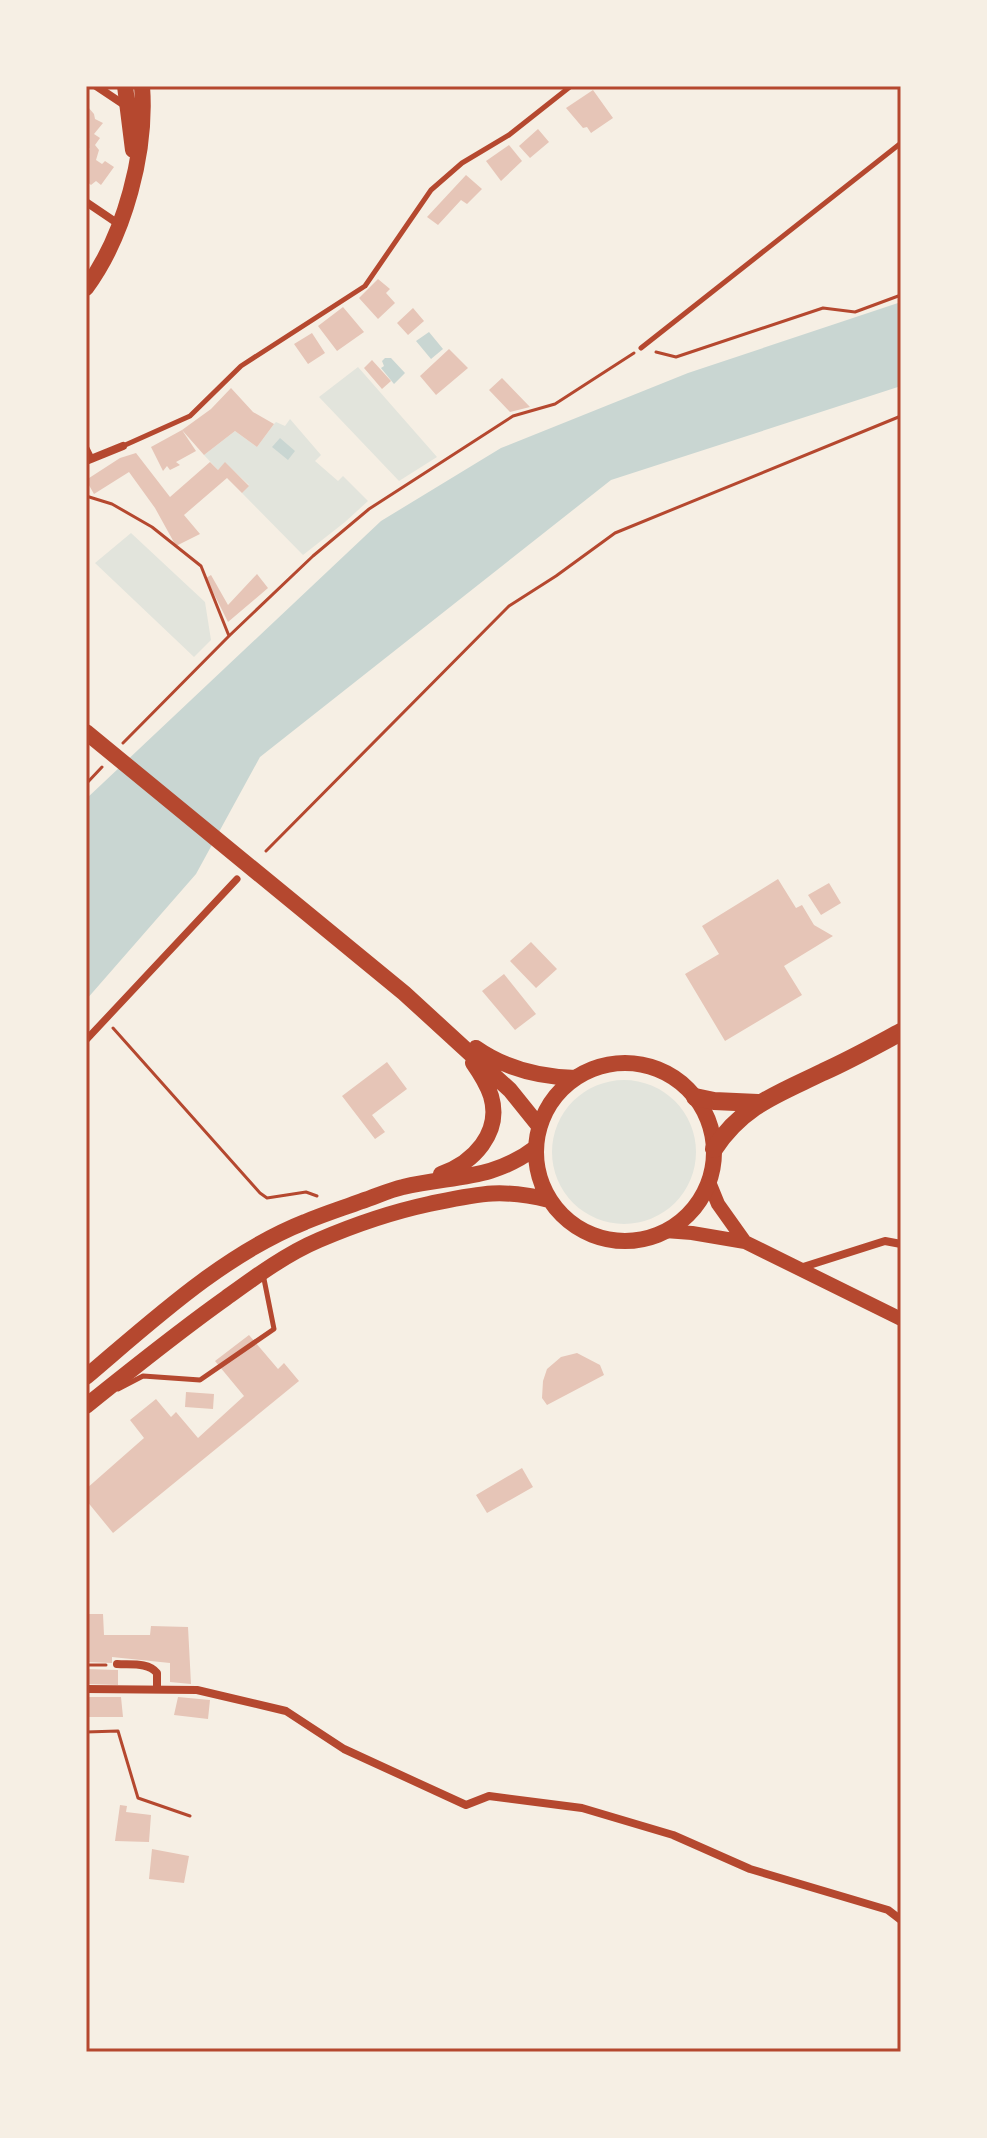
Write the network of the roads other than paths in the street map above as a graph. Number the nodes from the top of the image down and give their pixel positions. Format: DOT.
graph roads {
  1 [pos="96,86"];
  2 [pos="125,86"];
  3 [pos="142,86"];
  4 [pos="571,86"];
  5 [pos="127,106"];
  6 [pos="901,143"];
  7 [pos="135,167"];
  8 [pos="86,202"];
  9 [pos="121,225"];
  10 [pos="86,288"];
  11 [pos="641,348"];
  12 [pos="86,446"];
  13 [pos="123,446"];
  14 [pos="89,460"];
  15 [pos="86,732"];
  16 [pos="237,879"];
  17 [pos="430,1017"];
  18 [pos="901,1032"];
  19 [pos="86,1040"];
  20 [pos="460,1045"];
  21 [pos="576,1078"];
  22 [pos="695,1097"];
  23 [pos="758,1103"];
  24 [pos="539,1126"];
  25 [pos="535,1148"];
  26 [pos="714,1149"];
  27 [pos="709,1182"];
  28 [pos="402,1187"];
  29 [pos="549,1200"];
  30 [pos="665,1231"];
  31 [pos="745,1242"];
  32 [pos="901,1244"];
  33 [pos="799,1269"];
  34 [pos="263,1271"];
  35 [pos="901,1319"];
  36 [pos="86,1377"];
  37 [pos="87,1405"];
  38 [pos="117,1664"];
  39 [pos="86,1689"];
  40 [pos="157,1689"];
  41 [pos="901,1920"];
  1 -- 5 [label="street"];
  2 -- 5 [label="main road"];
  3 -- 7 [label="main road"];
  4 -- 13 [label="lane"];
  5 -- 7 [label="main road"];
  6 -- 11 [label="lane"];
  7 -- 9 [label="main road"];
  8 -- 9 [label="street"];
  9 -- 10 [label="main road"];
  12 -- 14 [label="lane"];
  13 -- 14 [label="street"];
  15 -- 17 [label="main road"];
  16 -- 19 [label="street"];
  17 -- 20 [label="main road"];
  17 -- 21 [label="main road"];
  18 -- 23 [label="highway"];
  20 -- 24 [label="main road"];
  20 -- 28 [label="main road"];
  21 -- 22 [label="main road"];
  21 -- 24 [label="main road"];
  22 -- 23 [label="highway"];
  22 -- 26 [label="main road"];
  23 -- 26 [label="highway"];
  24 -- 25 [label="main road"];
  25 -- 28 [label="main road"];
  25 -- 29 [label="main road"];
  26 -- 27 [label="main road"];
  27 -- 30 [label="main road"];
  27 -- 31 [label="main road"];
  28 -- 36 [label="main road"];
  29 -- 30 [label="main road"];
  29 -- 34 [label="main road"];
  30 -- 31 [label="main road"];
  31 -- 33 [label="main road"];
  32 -- 33 [label="street"];
  33 -- 35 [label="main road"];
  34 -- 37 [label="main road"];
  34 -- 37 [label="lane"];
  38 -- 40 [label="street"];
  39 -- 40 [label="street"];
  40 -- 41 [label="street"];
}
